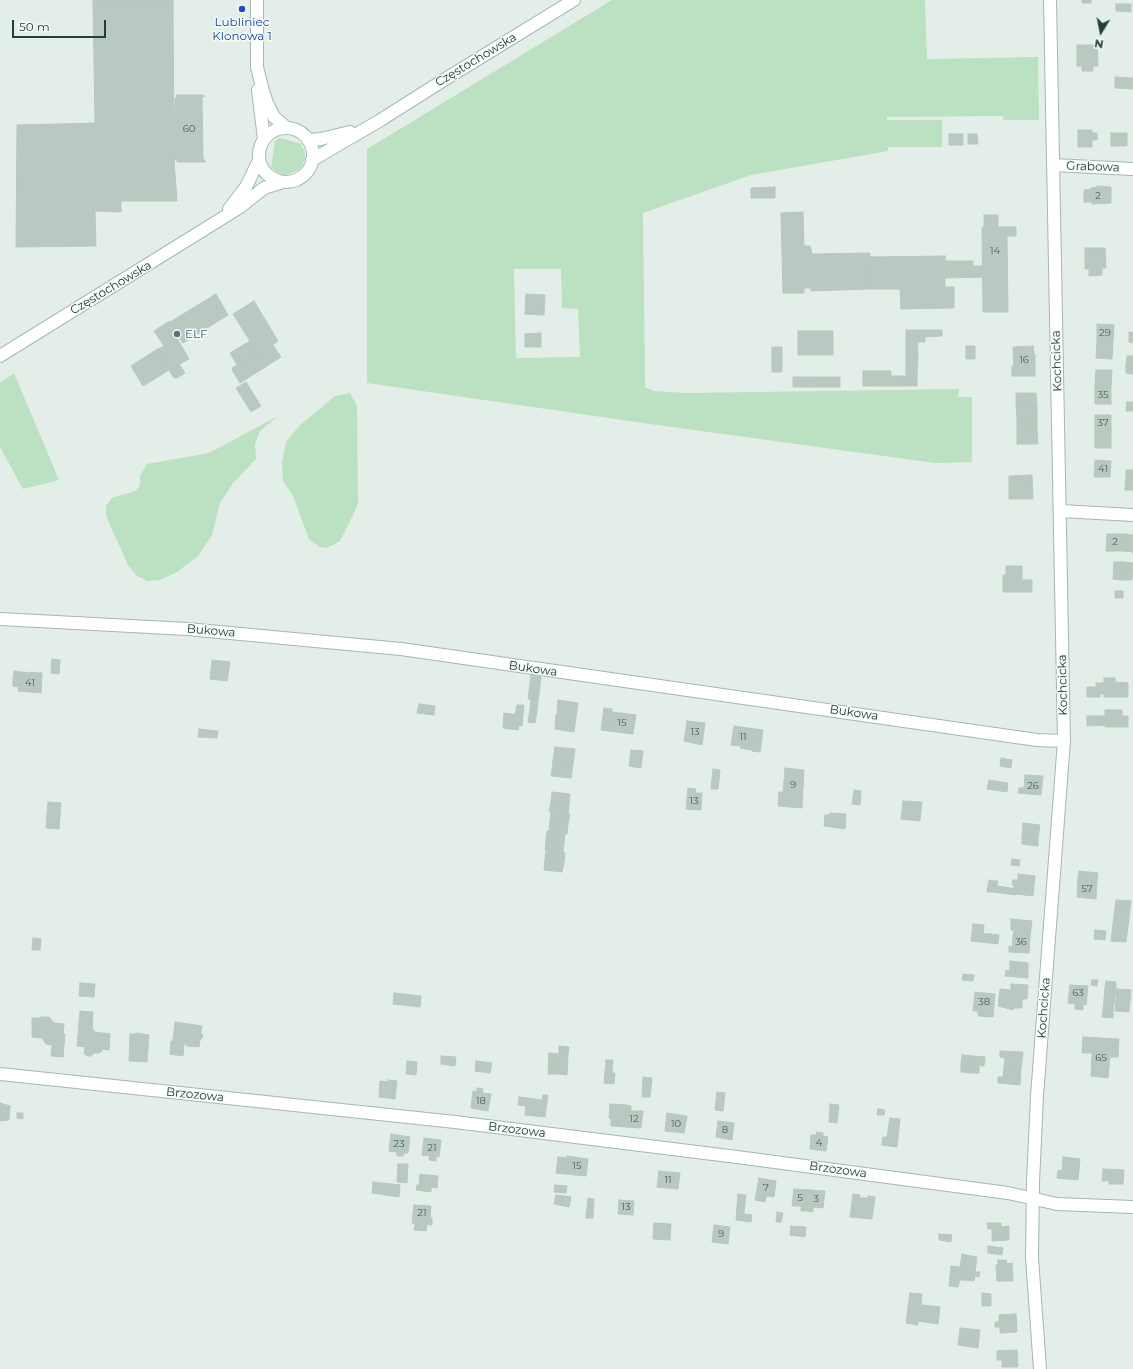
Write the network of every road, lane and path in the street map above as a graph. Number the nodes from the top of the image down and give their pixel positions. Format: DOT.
graph roads {
  1 [pos="257,0"];
  2 [pos="574,0"];
  3 [pos="1050,0"];
  4 [pos="257,67"];
  5 [pos="379,121"];
  6 [pos="287,128"];
  7 [pos="264,139"];
  8 [pos="308,140"];
  9 [pos="259,160"];
  10 [pos="312,160"];
  11 [pos="1053,166"];
  12 [pos="1133,168"];
  13 [pos="283,182"];
  14 [pos="221,219"];
  15 [pos="0,356"];
  16 [pos="1061,511"];
  17 [pos="1133,515"];
  18 [pos="0,619"];
  19 [pos="1064,741"];
  20 [pos="0,1074"];
  21 [pos="1032,1199"];
  22 [pos="1133,1207"];
  23 [pos="1040,1369"];
  1 -- 4 [label="street"];
  2 -- 5 [label="street, Częstochowska"];
  3 -- 11 [label="street, Kochcicka"];
  4 -- 6 [label="street"];
  4 -- 7 [label="street"];
  5 -- 8 [label="street, Częstochowska"];
  5 -- 10 [label="street, Częstochowska"];
  6 -- 7 [label="street"];
  6 -- 8 [label="street"];
  7 -- 9 [label="street"];
  8 -- 10 [label="street"];
  9 -- 13 [label="street"];
  9 -- 14 [label="street, Częstochowska"];
  10 -- 13 [label="street"];
  11 -- 12 [label="street, Grabowa"];
  11 -- 16 [label="street, Kochcicka"];
  13 -- 14 [label="street, Częstochowska"];
  14 -- 15 [label="street, Częstochowska"];
  16 -- 17 [label="street"];
  16 -- 19 [label="street, Kochcicka"];
  18 -- 19 [label="street, Bukowa"];
  19 -- 21 [label="street, Kochcicka"];
  20 -- 21 [label="street, Brzozowa"];
  21 -- 22 [label="street, Brzozowa"];
  21 -- 23 [label="street, Kochcicka"];
}
